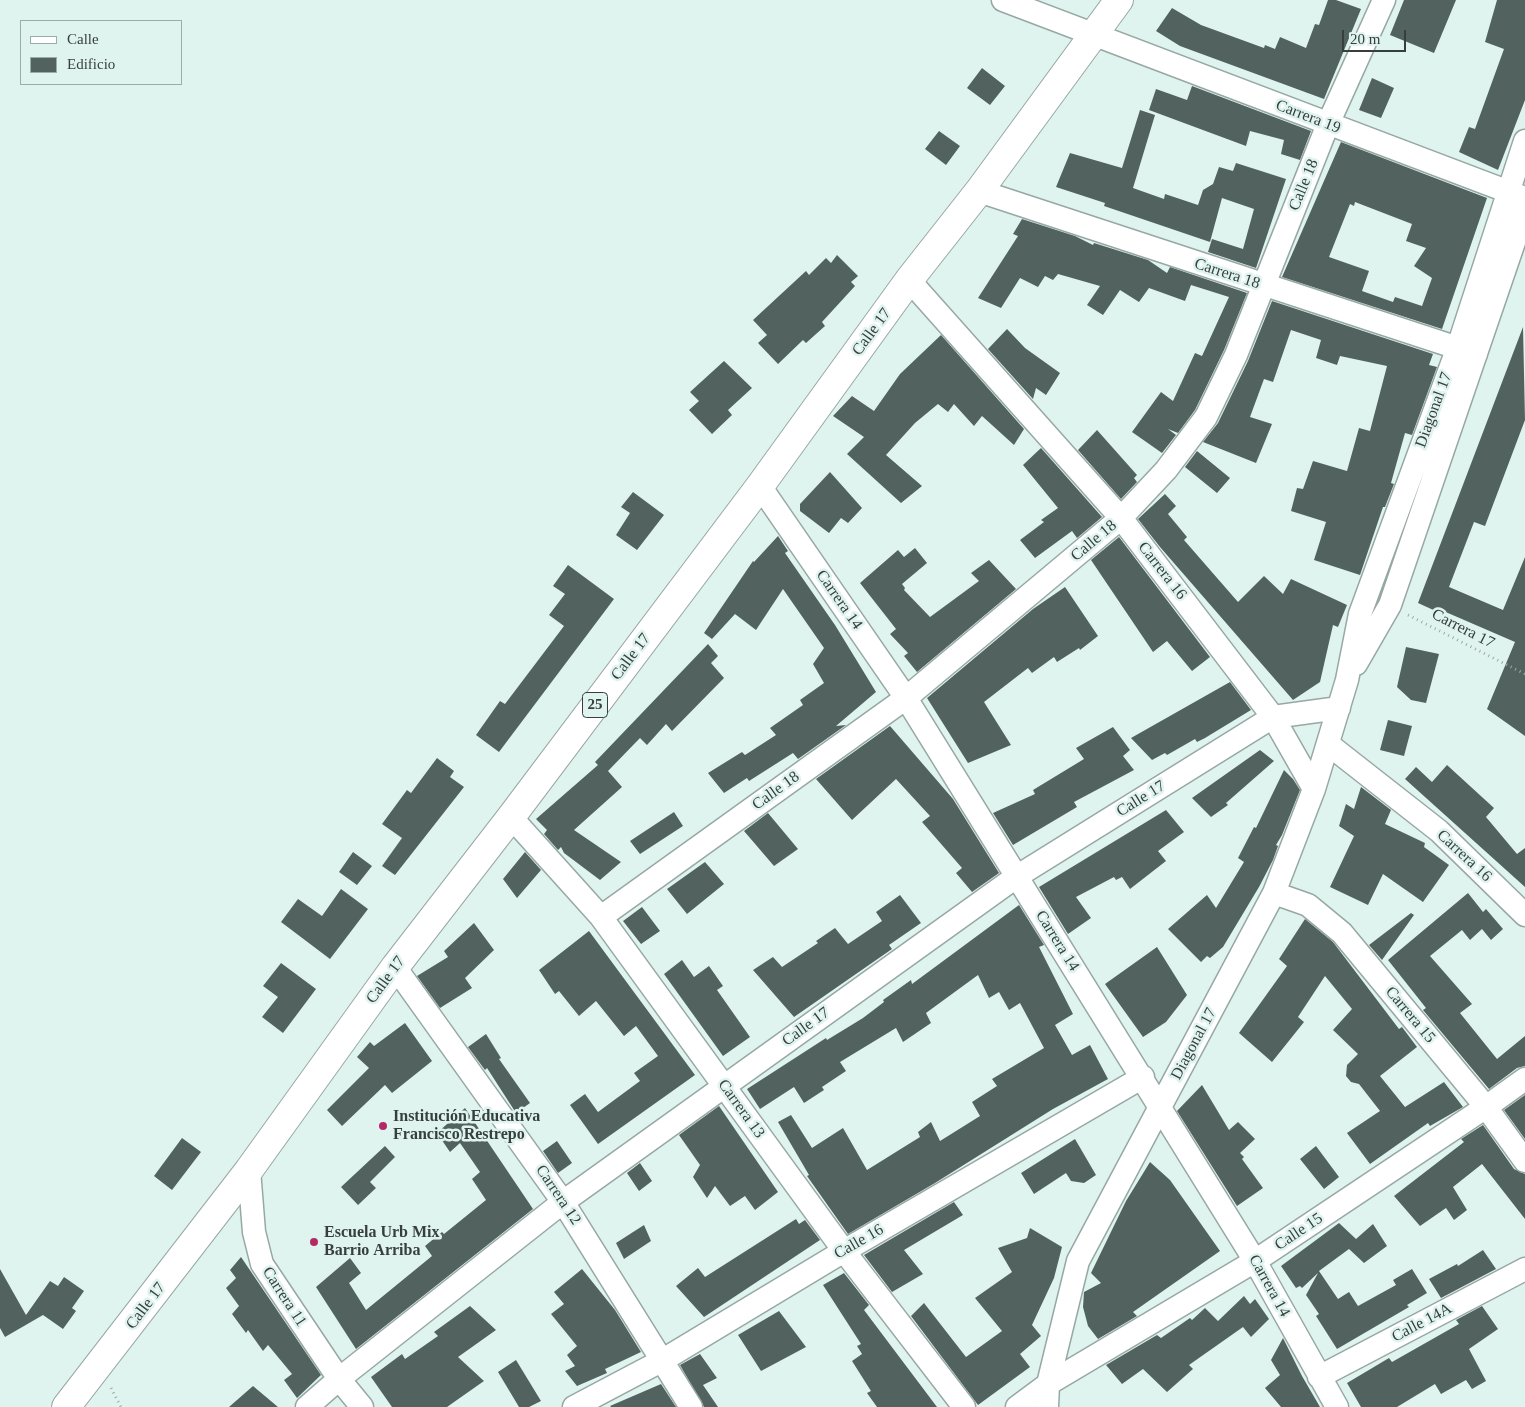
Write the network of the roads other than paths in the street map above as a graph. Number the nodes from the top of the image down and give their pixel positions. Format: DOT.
graph roads {
  1 [pos="1003,0"];
  2 [pos="1119,0"];
  3 [pos="1384,0"];
  4 [pos="1092,36"];
  5 [pos="1328,124"];
  6 [pos="1525,140"];
  7 [pos="979,191"];
  8 [pos="1516,195"];
  9 [pos="1525,210"];
  10 [pos="909,280"];
  11 [pos="1264,286"];
  12 [pos="1467,351"];
  13 [pos="760,486"];
  14 [pos="1121,518"];
  15 [pos="1347,680"];
  16 [pos="906,698"];
  17 [pos="1339,708"];
  18 [pos="1274,717"];
  19 [pos="1328,744"];
  20 [pos="1314,789"];
  21 [pos="511,817"];
  22 [pos="1016,877"];
  23 [pos="1274,893"];
  24 [pos="1525,915"];
  25 [pos="601,918"];
  26 [pos="395,967"];
  27 [pos="1143,1077"];
  28 [pos="1525,1079"];
  29 [pos="724,1086"];
  30 [pos="1161,1107"];
  31 [pos="1486,1107"];
  32 [pos="1525,1161"];
  33 [pos="249,1170"];
  34 [pos="563,1202"];
  35 [pos="844,1251"];
  36 [pos="1256,1261"];
  37 [pos="1525,1269"];
  38 [pos="663,1360"];
  39 [pos="1319,1377"];
  40 [pos="339,1379"];
  41 [pos="1048,1384"];
  42 [pos="66,1407"];
  43 [pos="307,1407"];
  44 [pos="362,1407"];
  45 [pos="574,1407"];
  46 [pos="691,1407"];
  47 [pos="964,1407"];
  48 [pos="1017,1407"];
  49 [pos="1047,1407"];
  50 [pos="1336,1407"];
  1 -- 4 [label="street, Carrera 19"];
  2 -- 4 [label="highway, Calle 17 / 25"];
  3 -- 5 [label="street, Calle 18"];
  4 -- 5 [label="street, Carrera 19"];
  4 -- 7 [label="highway, Calle 17 / 25"];
  5 -- 8 [label="street, Carrera 19"];
  5 -- 11 [label="street, Calle 18"];
  6 -- 8 [label="street, Diagonal 17"];
  7 -- 10 [label="highway, Calle 17 / 25"];
  7 -- 11 [label="street, Carrera 18"];
  8 -- 12 [label="street, Diagonal 17"];
  9 -- 12 [label="street, Diagonal 17"];
  10 -- 13 [label="highway, Calle 17 / 25"];
  10 -- 14 [label="street, Carrera 16"];
  11 -- 12 [label="street, Carrera 18"];
  11 -- 14 [label="street, Calle 18"];
  12 -- 15 [label="street, Diagonal 17"];
  12 -- 15 [label="street, Diagonal 17"];
  13 -- 16 [label="street, Carrera 14"];
  13 -- 21 [label="highway, Calle 17 / 25"];
  14 -- 16 [label="street, Calle 18"];
  14 -- 18 [label="street, Carrera 16"];
  15 -- 17 [label="street, Diagonal 17"];
  16 -- 22 [label="street, Carrera 14"];
  16 -- 25 [label="street, Calle 18"];
  17 -- 18 [label="street, Calle 17"];
  17 -- 19 [label="street, Diagonal 17"];
  18 -- 20 [label="street, Carrera 16"];
  18 -- 22 [label="street, Calle 17"];
  19 -- 20 [label="street, Diagonal 17"];
  19 -- 24 [label="street, Carrera 16"];
  20 -- 23 [label="street, Diagonal 17"];
  21 -- 25 [label="street, Carrera 13"];
  21 -- 26 [label="highway, Calle 17 / 25"];
  22 -- 27 [label="street, Carrera 14"];
  22 -- 29 [label="street, Calle 17"];
  23 -- 30 [label="street, Diagonal 17"];
  23 -- 31 [label="street, Carrera 15"];
  25 -- 29 [label="street, Carrera 13"];
  26 -- 33 [label="highway, Calle 17 / 25"];
  26 -- 34 [label="street, Carrera 12"];
  27 -- 30 [label="street, Carrera 14"];
  27 -- 35 [label="street, Calle 16"];
  28 -- 31 [label="street, Calle 15"];
  29 -- 34 [label="street, Calle 17"];
  29 -- 35 [label="street, Carrera 13"];
  30 -- 36 [label="street, Carrera 14"];
  30 -- 41 [label="street, Diagonal 17"];
  31 -- 32 [label="street, Carrera 15"];
  31 -- 36 [label="street, Calle 15"];
  33 -- 40 [label="street, Carrera 11"];
  33 -- 42 [label="highway, Calle 17 / 25"];
  34 -- 38 [label="street, Carrera 12"];
  34 -- 40 [label="street, Calle 17"];
  35 -- 38 [label="street, Calle 16"];
  35 -- 47 [label="street, Carrera 13"];
  36 -- 39 [label="street, Carrera 14"];
  36 -- 41 [label="street, Calle 15"];
  37 -- 39 [label="street, Calle 14A"];
  38 -- 45 [label="street, Calle 16"];
  38 -- 46 [label="street, Carrera 12"];
  39 -- 50 [label="street, Carrera 14"];
  40 -- 43 [label="street, Calle 17"];
  40 -- 44 [label="street, Carrera 11"];
  41 -- 48 [label="street, Calle 15"];
  41 -- 49 [label="street, Diagonal 17"];
}
